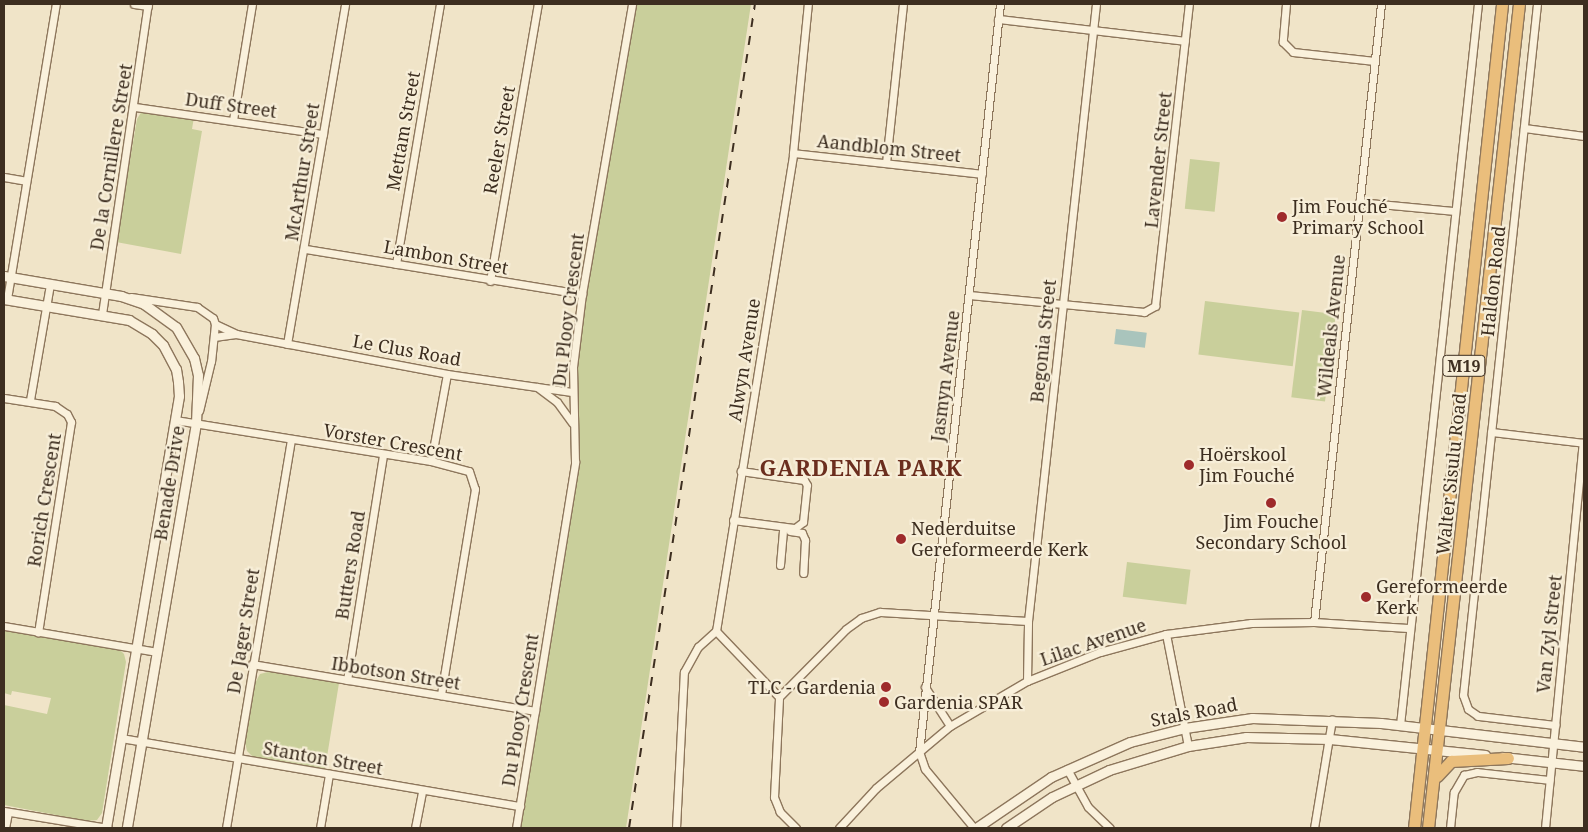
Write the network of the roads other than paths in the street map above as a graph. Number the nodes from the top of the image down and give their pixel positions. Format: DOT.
graph roads {
  1 [pos="56,4"];
  2 [pos="134,4"];
  3 [pos="252,4"];
  4 [pos="345,4"];
  5 [pos="440,4"];
  6 [pos="538,4"];
  7 [pos="632,4"];
  8 [pos="808,4"];
  9 [pos="903,4"];
  10 [pos="1000,4"];
  11 [pos="1096,4"];
  12 [pos="1189,4"];
  13 [pos="1286,4"];
  14 [pos="1381,4"];
  15 [pos="1478,4"];
  16 [pos="1502,4"];
  17 [pos="1519,4"];
  18 [pos="1537,4"];
  19 [pos="148,5"];
  20 [pos="998,20"];
  21 [pos="1094,30"];
  22 [pos="1185,41"];
  23 [pos="1375,61"];
  24 [pos="135,107"];
  25 [pos="233,120"];
  26 [pos="1524,128"];
  27 [pos="323,134"];
  28 [pos="1584,136"];
  29 [pos="792,153"];
  30 [pos="886,163"];
  31 [pos="982,174"];
  32 [pos="4,177"];
  33 [pos="26,181"];
  34 [pos="1359,202"];
  35 [pos="1455,210"];
  36 [pos="306,249"];
  37 [pos="396,264"];
  38 [pos="7,277"];
  39 [pos="490,281"];
  40 [pos="50,284"];
  41 [pos="105,294"];
  42 [pos="582,294"];
  43 [pos="969,295"];
  44 [pos="121,296"];
  45 [pos="5,299"];
  46 [pos="1062,304"];
  47 [pos="46,305"];
  48 [pos="102,314"];
  49 [pos="216,324"];
  50 [pos="236,334"];
  51 [pos="214,337"];
  52 [pos="287,344"];
  53 [pos="447,374"];
  54 [pos="536,386"];
  55 [pos="572,392"];
  56 [pos="4,398"];
  57 [pos="30,400"];
  58 [pos="175,420"];
  59 [pos="196,423"];
  60 [pos="572,424"];
  61 [pos="1492,432"];
  62 [pos="291,438"];
  63 [pos="1584,443"];
  64 [pos="383,455"];
  65 [pos="431,461"];
  66 [pos="741,471"];
  67 [pos="733,522"];
  68 [pos="783,530"];
  69 [pos="780,565"];
  70 [pos="803,573"];
  71 [pos="932,616"];
  72 [pos="1028,621"];
  73 [pos="1314,622"];
  74 [pos="4,626"];
  75 [pos="1408,628"];
  76 [pos="38,632"];
  77 [pos="716,632"];
  78 [pos="1166,634"];
  79 [pos="136,649"];
  80 [pos="157,652"];
  81 [pos="252,664"];
  82 [pos="347,680"];
  83 [pos="1027,681"];
  84 [pos="925,686"];
  85 [pos="441,695"];
  86 [pos="779,697"];
  87 [pos="535,711"];
  88 [pos="1332,719"];
  89 [pos="1400,725"];
  90 [pos="1555,725"];
  91 [pos="950,726"];
  92 [pos="1185,728"];
  93 [pos="1426,728"];
  94 [pos="1440,730"];
  95 [pos="122,738"];
  96 [pos="1330,739"];
  97 [pos="142,742"];
  98 [pos="1554,744"];
  99 [pos="1188,746"];
  100 [pos="1584,747"];
  101 [pos="1423,748"];
  102 [pos="1438,750"];
  103 [pos="919,752"];
  104 [pos="1508,758"];
  105 [pos="238,759"];
  106 [pos="1552,763"];
  107 [pos="1584,766"];
  108 [pos="1068,769"];
  109 [pos="329,774"];
  110 [pos="1434,779"];
  111 [pos="1550,780"];
  112 [pos="1077,786"];
  113 [pos="422,791"];
  114 [pos="520,806"];
  115 [pos="6,812"];
  116 [pos="5,828"];
  117 [pos="106,828"];
  118 [pos="127,828"];
  119 [pos="226,828"];
  120 [pos="320,828"];
  121 [pos="416,828"];
  122 [pos="516,828"];
  123 [pos="676,828"];
  124 [pos="796,828"];
  125 [pos="839,828"];
  126 [pos="975,828"];
  127 [pos="1006,828"];
  128 [pos="1110,828"];
  129 [pos="1314,828"];
  130 [pos="1414,828"];
  131 [pos="1428,828"];
  132 [pos="1450,828"];
  133 [pos="1545,828"];
  1 -- 33 [label="street"];
  2 -- 19 [label="street"];
  3 -- 25 [label="street"];
  4 -- 27 [label="street, McArthur Street"];
  5 -- 37 [label="street, Mettam Street"];
  6 -- 39 [label="street, Reeler Street"];
  7 -- 42 [label="street, Du Plooy Crescent"];
  8 -- 29 [label="street, Alwyn Avenue"];
  9 -- 30 [label="street"];
  10 -- 20 [label="street, Jasmyn Avenue"];
  11 -- 21 [label="street, Begonia Street"];
  12 -- 22 [label="street, Lavender Street"];
  13 -- 23 [label="street"];
  14 -- 23 [label="street, Wildeals Avenue"];
  15 -- 35 [label="street"];
  16 -- 93 [label="highway, Walter Sisulu Road / M19"];
  17 -- 94 [label="highway, Walter Sisulu Road / M19"];
  18 -- 26 [label="street, Haldon Road"];
  19 -- 24 [label="street, De la Cornillere Street"];
  20 -- 21 [label="street"];
  20 -- 31 [label="street, Jasmyn Avenue"];
  21 -- 22 [label="street"];
  21 -- 46 [label="street, Begonia Street"];
  22 -- 46 [label="street, Lavender Street"];
  23 -- 34 [label="street, Wildeals Avenue"];
  24 -- 25 [label="street, Duff Street"];
  24 -- 41 [label="street, De la Cornillere Street"];
  25 -- 27 [label="street, Duff Street"];
  26 -- 28 [label="street"];
  26 -- 61 [label="street, Haldon Road"];
  27 -- 36 [label="street, McArthur Street"];
  29 -- 30 [label="street, Aandblom Street"];
  29 -- 66 [label="street, Alwyn Avenue"];
  30 -- 31 [label="street, Aandblom Street"];
  31 -- 43 [label="street, Jasmyn Avenue"];
  32 -- 33 [label="street"];
  33 -- 38 [label="street"];
  34 -- 35 [label="street"];
  34 -- 73 [label="street, Wildeals Avenue"];
  35 -- 75 [label="street"];
  36 -- 37 [label="street, Lambon Street"];
  36 -- 52 [label="street, McArthur Street"];
  37 -- 39 [label="street, Lambon Street"];
  38 -- 40 [label="street, Benade Drive"];
  38 -- 45 [label="street"];
  39 -- 42 [label="street, Lambon Street"];
  40 -- 41 [label="street, Benade Drive"];
  40 -- 47 [label="street"];
  41 -- 44 [label="street, Benade Drive"];
  41 -- 48 [label="street, De la Cornillere Street"];
  42 -- 55 [label="street, Du Plooy Crescent"];
  43 -- 46 [label="street"];
  43 -- 71 [label="street, Jasmyn Avenue"];
  44 -- 49 [label="street, Le Clus Road"];
  44 -- 59 [label="street, Benade Drive"];
  45 -- 47 [label="street, Benade Drive"];
  46 -- 72 [label="street, Begonia Street"];
  47 -- 48 [label="street, Benade Drive"];
  47 -- 57 [label="street"];
  48 -- 58 [label="street, Benade Drive"];
  49 -- 50 [label="street, Le Clus Road"];
  49 -- 51 [label="street"];
  50 -- 51 [label="street, Le Clus Road"];
  50 -- 52 [label="street, Le Clus Road"];
  51 -- 59 [label="street"];
  52 -- 53 [label="street, Le Clus Road"];
  53 -- 54 [label="street, Le Clus Road"];
  53 -- 65 [label="street"];
  54 -- 55 [label="street, Le Clus Road"];
  54 -- 60 [label="street"];
  55 -- 60 [label="street, Du Plooy Crescent"];
  56 -- 57 [label="street, Rorich Crescent"];
  57 -- 76 [label="street, Rorich Crescent"];
  58 -- 59 [label="street, Vorster Crescent"];
  58 -- 79 [label="street, Benade Drive"];
  59 -- 62 [label="street, Vorster Crescent"];
  59 -- 80 [label="street, Benade Drive"];
  60 -- 87 [label="street, Du Plooy Crescent"];
  61 -- 63 [label="street"];
  61 -- 90 [label="street, Haldon Road"];
  62 -- 64 [label="street, Vorster Crescent"];
  62 -- 81 [label="street, De Jager Street"];
  63 -- 90 [label="street, Van Zyl Street"];
  64 -- 65 [label="street, Vorster Crescent"];
  64 -- 82 [label="street, Butters Road"];
  65 -- 85 [label="street, Vorster Crescent"];
  66 -- 67 [label="street, Alwyn Avenue"];
  66 -- 67 [label="street"];
  67 -- 68 [label="street"];
  67 -- 77 [label="street, Alwyn Avenue"];
  68 -- 69 [label="street"];
  68 -- 70 [label="street"];
  71 -- 72 [label="street"];
  71 -- 84 [label="street, Jasmyn Avenue"];
  71 -- 86 [label="street"];
  72 -- 83 [label="street, Begonia Street"];
  73 -- 75 [label="street, Lilac Avenue"];
  73 -- 78 [label="street, Lilac Avenue"];
  74 -- 76 [label="street"];
  75 -- 89 [label="street"];
  76 -- 79 [label="street"];
  77 -- 86 [label="street"];
  77 -- 123 [label="street"];
  78 -- 83 [label="street, Lilac Avenue"];
  78 -- 92 [label="street"];
  79 -- 80 [label="street"];
  79 -- 95 [label="street, Benade Drive"];
  80 -- 97 [label="street, Benade Drive"];
  81 -- 82 [label="street, Ibbotson Street"];
  81 -- 105 [label="street, De Jager Street"];
  82 -- 85 [label="street, Ibbotson Street"];
  83 -- 91 [label="street, Lilac Avenue"];
  84 -- 91 [label="street"];
  84 -- 103 [label="street, Jasmyn Avenue"];
  85 -- 87 [label="street, Ibbotson Street"];
  86 -- 124 [label="street"];
  87 -- 114 [label="street, Du Plooy Crescent"];
  88 -- 89 [label="street, Stals Road"];
  88 -- 92 [label="street, Stals Road"];
  88 -- 96 [label="street"];
  89 -- 93 [label="street, Stals Road"];
  90 -- 98 [label="street, Van Zyl Street"];
  91 -- 103 [label="street, Lilac Avenue"];
  92 -- 99 [label="street"];
  92 -- 108 [label="street, Stals Road"];
  93 -- 94 [label="street, Stals Road"];
  93 -- 101 [label="highway, Walter Sisulu Road / M19"];
  94 -- 98 [label="street, Stals Road"];
  94 -- 102 [label="highway, Walter Sisulu Road / M19"];
  95 -- 97 [label="street, Stanton Street"];
  95 -- 117 [label="street, Benade Drive"];
  96 -- 99 [label="street, Stals Road"];
  96 -- 101 [label="street, Stals Road"];
  96 -- 129 [label="street"];
  97 -- 105 [label="street, Stanton Street"];
  97 -- 118 [label="street, Benade Drive"];
  98 -- 100 [label="street, Stals Road"];
  98 -- 106 [label="street, Van Zyl Street"];
  99 -- 112 [label="street, Stals Road"];
  101 -- 102 [label="street, Stals Road"];
  101 -- 130 [label="highway, Walter Sisulu Road / M19"];
  102 -- 104 [label="street, Stals Road"];
  102 -- 110 [label="highway, Walter Sisulu Road / M19"];
  103 -- 125 [label="street, Lilac Avenue"];
  103 -- 126 [label="street"];
  104 -- 106 [label="street, Stals Road"];
  104 -- 110 [label="highway"];
  105 -- 109 [label="street, Stanton Street"];
  105 -- 119 [label="street, De Jager Street"];
  106 -- 107 [label="street, Stals Road"];
  106 -- 111 [label="street, Van Zyl Street"];
  108 -- 112 [label="street"];
  108 -- 126 [label="street, Stals Road"];
  109 -- 113 [label="street, Stanton Street"];
  109 -- 120 [label="street"];
  110 -- 131 [label="highway, Walter Sisulu Road / M19"];
  111 -- 132 [label="street"];
  111 -- 133 [label="street, Van Zyl Street"];
  112 -- 127 [label="street, Stals Road"];
  112 -- 128 [label="street"];
  113 -- 114 [label="street, Stanton Street"];
  113 -- 121 [label="street"];
  114 -- 122 [label="street, Du Plooy Crescent"];
  115 -- 116 [label="street"];
  115 -- 117 [label="street"];
}
